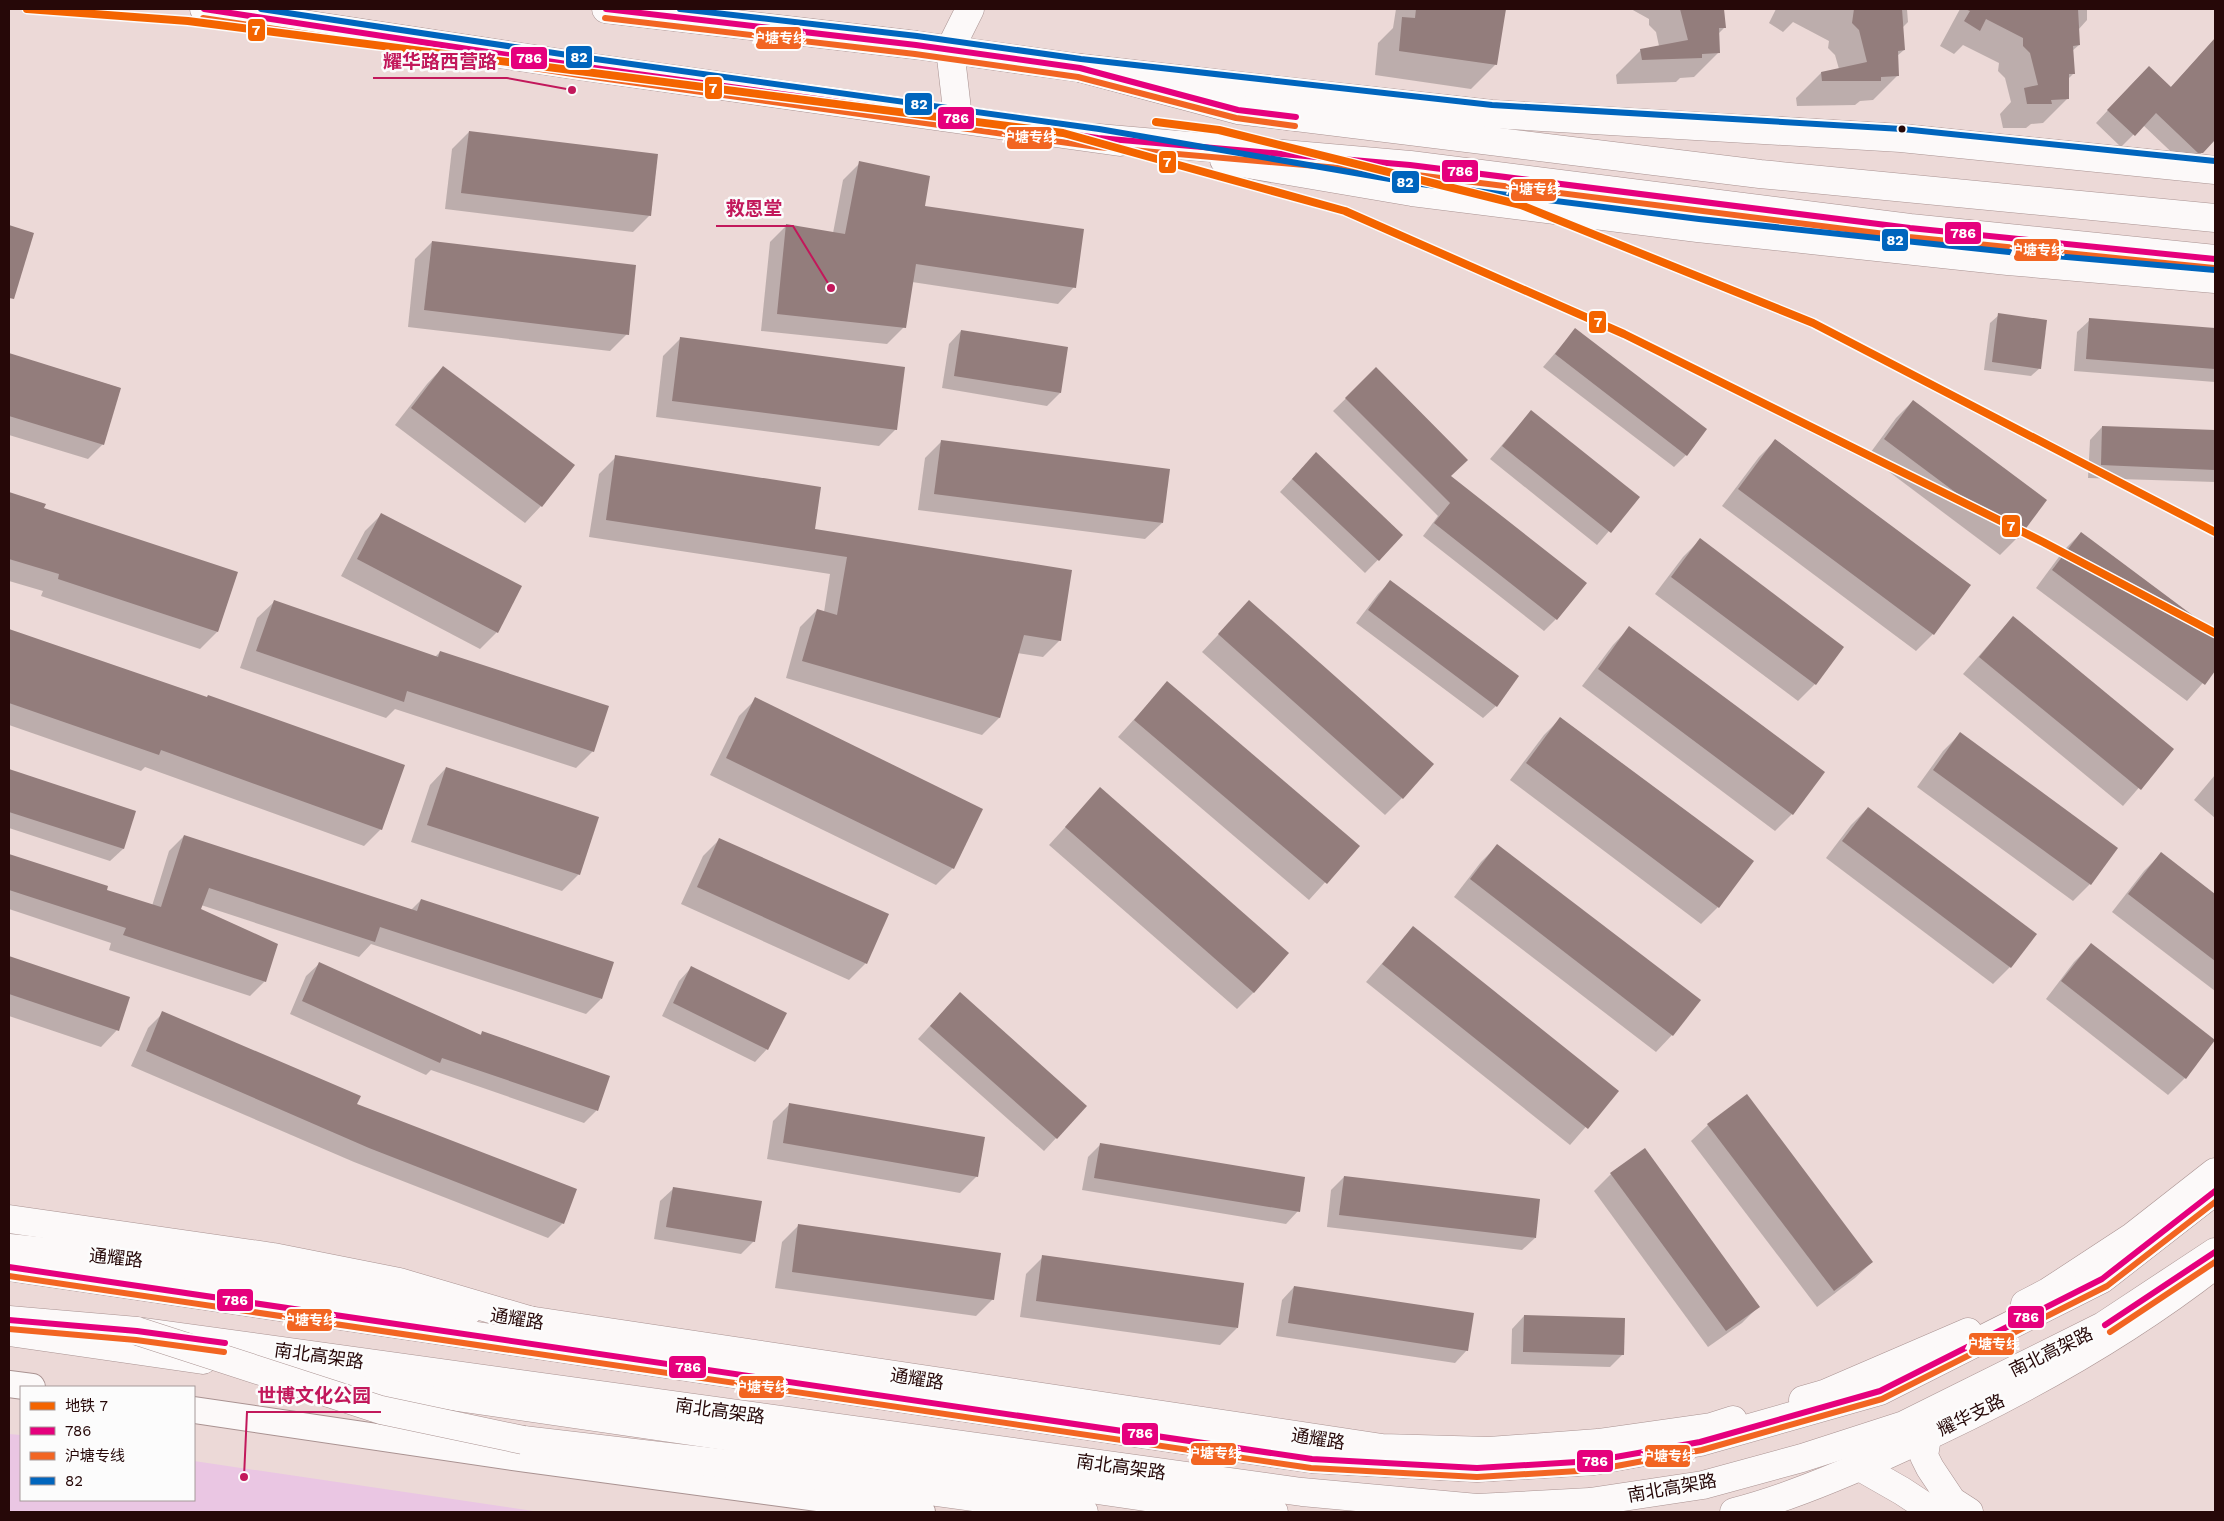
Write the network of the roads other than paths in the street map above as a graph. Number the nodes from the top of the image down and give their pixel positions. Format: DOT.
graph roads {
  1 [pos="204,9"];
  2 [pos="606,9"];
  3 [pos="970,9"];
  4 [pos="950,49"];
  5 [pos="1080,68"];
  6 [pos="958,118"];
  7 [pos="1098,138"];
  8 [pos="2215,170"];
  9 [pos="2215,218"];
  10 [pos="2215,259"];
  11 [pos="2215,279"];
  12 [pos="2215,1172"];
  13 [pos="2215,1191"];
  14 [pos="9,1219"];
  15 [pos="9,1248"];
  16 [pos="2214,1266"];
  17 [pos="9,1267"];
  18 [pos="9,1320"];
  19 [pos="532,1321"];
  20 [pos="137,1331"];
  21 [pos="9,1332"];
  22 [pos="9,1384"];
  23 [pos="24,1386"];
  24 [pos="195,1410"];
  25 [pos="1927,1436"];
  26 [pos="1860,1467"];
  27 [pos="922,1512"];
  28 [pos="1084,1512"];
  29 [pos="1274,1512"];
  30 [pos="1734,1512"];
  31 [pos="1934,1512"];
  32 [pos="1969,1512"];
  1 -- 6 [label="main road"];
  2 -- 4 [label="main road"];
  3 -- 4 [label="main road"];
  4 -- 5 [label="main road"];
  4 -- 6 [label="main road"];
  5 -- 8 [label="main road"];
  5 -- 9 [label="main road"];
  6 -- 7 [label="main road"];
  7 -- 10 [label="main road"];
  7 -- 11 [label="main road"];
  12 -- 19 [label="main road, 通耀路"];
  13 -- 17 [label="main road, 南北高架路"];
  14 -- 19 [label="main road"];
  15 -- 19 [label="main road, 通耀路"];
  16 -- 20 [label="main road, 南北高架路, bridge"];
  16 -- 25 [label="main road, 耀华支路"];
  18 -- 20 [label="main road, 南北高架路"];
  20 -- 28 [label="main road, bridge"];
  21 -- 29 [label="main road"];
  22 -- 23 [label="street"];
  24 -- 27 [label="street"];
  25 -- 26 [label="main road, 耀华支路"];
  25 -- 32 [label="main road"];
  26 -- 30 [label="main road, 耀华支路"];
  26 -- 31 [label="main road"];
}
